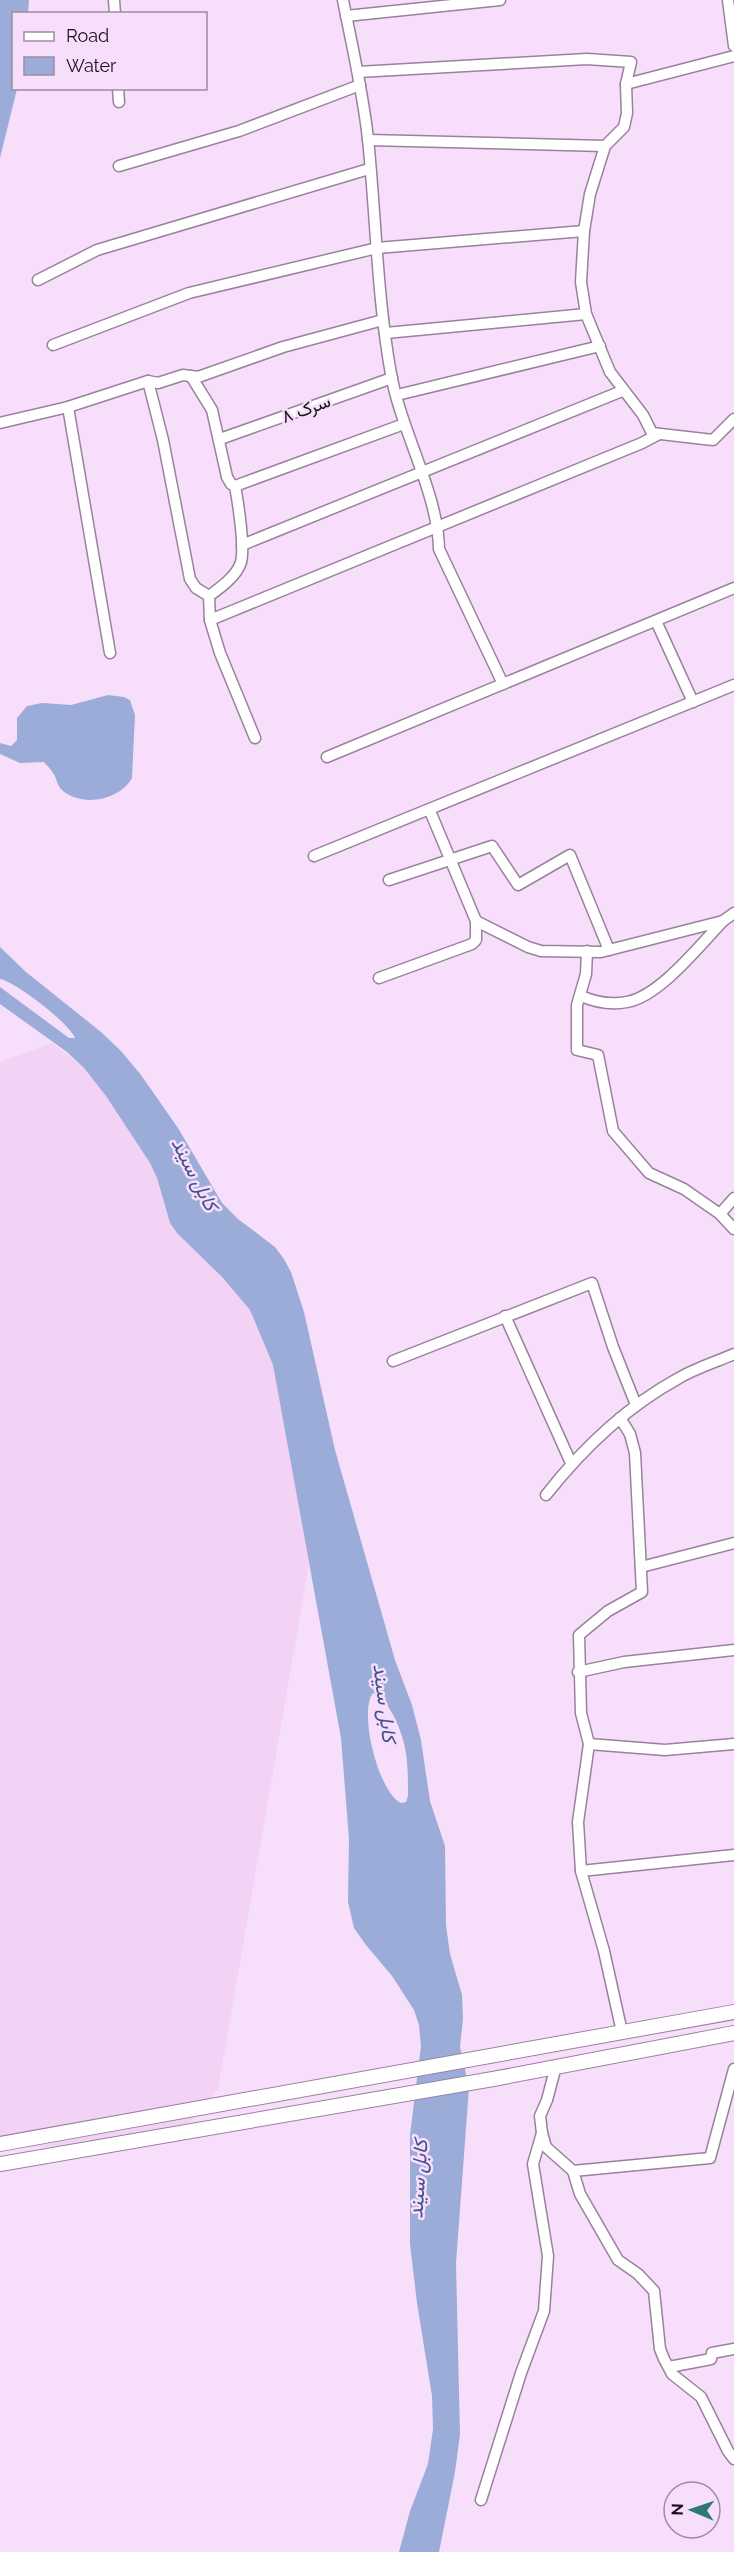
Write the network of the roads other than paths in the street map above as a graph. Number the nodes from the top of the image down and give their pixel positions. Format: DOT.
graph roads {
  1 [pos="343,0"];
  2 [pos="501,0"];
  3 [pos="728,0"];
  4 [pos="346,16"];
  5 [pos="734,46"];
  6 [pos="734,56"];
  7 [pos="358,72"];
  8 [pos="626,84"];
  9 [pos="360,85"];
  10 [pos="118,90"];
  11 [pos="119,102"];
  12 [pos="368,140"];
  13 [pos="605,146"];
  14 [pos="119,166"];
  15 [pos="369,169"];
  16 [pos="584,231"];
  17 [pos="377,248"];
  18 [pos="38,280"];
  19 [pos="586,314"];
  20 [pos="383,320"];
  21 [pos="386,333"];
  22 [pos="53,345"];
  23 [pos="600,346"];
  24 [pos="191,376"];
  25 [pos="392,378"];
  26 [pos="148,381"];
  27 [pos="622,391"];
  28 [pos="397,395"];
  29 [pos="69,407"];
  30 [pos="734,419"];
  31 [pos="0,423"];
  32 [pos="404,424"];
  33 [pos="659,434"];
  34 [pos="220,440"];
  35 [pos="421,473"];
  36 [pos="235,486"];
  37 [pos="439,526"];
  38 [pos="242,545"];
  39 [pos="734,588"];
  40 [pos="209,596"];
  41 [pos="210,620"];
  42 [pos="656,621"];
  43 [pos="110,653"];
  44 [pos="502,684"];
  45 [pos="734,685"];
  46 [pos="693,702"];
  47 [pos="255,738"];
  48 [pos="327,758"];
  49 [pos="430,811"];
  50 [pos="315,856"];
  51 [pos="451,860"];
  52 [pos="389,880"];
  53 [pos="734,913"];
  54 [pos="476,921"];
  55 [pos="723,921"];
  56 [pos="609,950"];
  57 [pos="587,951"];
  58 [pos="379,978"];
  59 [pos="580,996"];
  60 [pos="734,1198"];
  61 [pos="720,1214"];
  62 [pos="734,1229"];
  63 [pos="505,1316"];
  64 [pos="734,1354"];
  65 [pos="393,1361"];
  66 [pos="636,1405"];
  67 [pos="620,1418"];
  68 [pos="571,1463"];
  69 [pos="546,1495"];
  70 [pos="734,1543"];
  71 [pos="641,1567"];
  72 [pos="734,1650"];
  73 [pos="578,1672"];
  74 [pos="589,1744"];
  75 [pos="734,1744"];
  76 [pos="734,1855"];
  77 [pos="581,1871"];
  78 [pos="734,2012"];
  79 [pos="622,2032"];
  80 [pos="734,2033"];
  81 [pos="556,2066"];
  82 [pos="734,2069"];
  83 [pos="542,2133"];
  84 [pos="0,2144"];
  85 [pos="0,2164"];
  86 [pos="573,2171"];
  87 [pos="734,2349"];
  88 [pos="669,2367"];
  89 [pos="734,2459"];
  90 [pos="481,2500"];
  1 -- 4 [label="street"];
  2 -- 4 [label="street"];
  3 -- 5 [label="street"];
  4 -- 7 [label="street"];
  6 -- 8 [label="street"];
  7 -- 8 [label="street"];
  7 -- 9 [label="street"];
  8 -- 13 [label="street"];
  9 -- 12 [label="street"];
  9 -- 14 [label="street"];
  10 -- 11 [label="street"];
  12 -- 13 [label="street"];
  12 -- 15 [label="street"];
  13 -- 16 [label="street"];
  15 -- 17 [label="street"];
  15 -- 18 [label="street"];
  16 -- 17 [label="street"];
  16 -- 19 [label="street"];
  17 -- 20 [label="street"];
  17 -- 22 [label="street"];
  19 -- 21 [label="street"];
  19 -- 23 [label="street"];
  20 -- 21 [label="street"];
  20 -- 24 [label="street"];
  21 -- 25 [label="street"];
  23 -- 27 [label="street"];
  23 -- 28 [label="street"];
  24 -- 26 [label="street"];
  24 -- 34 [label="street"];
  25 -- 28 [label="street"];
  25 -- 34 [label="street, سرک ۸"];
  26 -- 29 [label="street"];
  26 -- 40 [label="street"];
  27 -- 33 [label="street"];
  27 -- 35 [label="street"];
  28 -- 32 [label="street"];
  29 -- 31 [label="street"];
  29 -- 43 [label="street"];
  30 -- 33 [label="street"];
  32 -- 35 [label="street"];
  32 -- 36 [label="street"];
  33 -- 37 [label="street"];
  34 -- 36 [label="street"];
  35 -- 37 [label="street"];
  35 -- 38 [label="street"];
  36 -- 38 [label="street"];
  37 -- 41 [label="street"];
  37 -- 44 [label="street"];
  38 -- 40 [label="street"];
  39 -- 42 [label="street"];
  40 -- 41 [label="street"];
  41 -- 47 [label="street"];
  42 -- 44 [label="street"];
  42 -- 46 [label="street"];
  44 -- 48 [label="street"];
  45 -- 46 [label="street"];
  46 -- 49 [label="street"];
  49 -- 50 [label="street"];
  49 -- 51 [label="street"];
  51 -- 52 [label="street"];
  51 -- 54 [label="street"];
  51 -- 56 [label="street"];
  53 -- 55 [label="street"];
  54 -- 57 [label="street"];
  54 -- 58 [label="street"];
  55 -- 56 [label="street"];
  55 -- 59 [label="street"];
  56 -- 57 [label="street"];
  57 -- 59 [label="street"];
  59 -- 61 [label="street"];
  60 -- 61 [label="street"];
  61 -- 62 [label="street"];
  63 -- 65 [label="street"];
  63 -- 66 [label="street"];
  63 -- 68 [label="street"];
  64 -- 66 [label="street"];
  66 -- 67 [label="street"];
  67 -- 68 [label="street"];
  67 -- 71 [label="street"];
  68 -- 69 [label="street"];
  70 -- 71 [label="street"];
  71 -- 73 [label="street"];
  72 -- 73 [label="street"];
  73 -- 74 [label="street"];
  74 -- 75 [label="street"];
  74 -- 77 [label="street"];
  76 -- 77 [label="street"];
  77 -- 79 [label="street"];
  78 -- 79 [label="street"];
  79 -- 84 [label="street"];
  80 -- 81 [label="street"];
  81 -- 83 [label="street"];
  81 -- 85 [label="street"];
  82 -- 86 [label="street"];
  83 -- 86 [label="street"];
  83 -- 90 [label="street"];
  86 -- 88 [label="street"];
  87 -- 88 [label="street"];
  88 -- 89 [label="street"];
}
